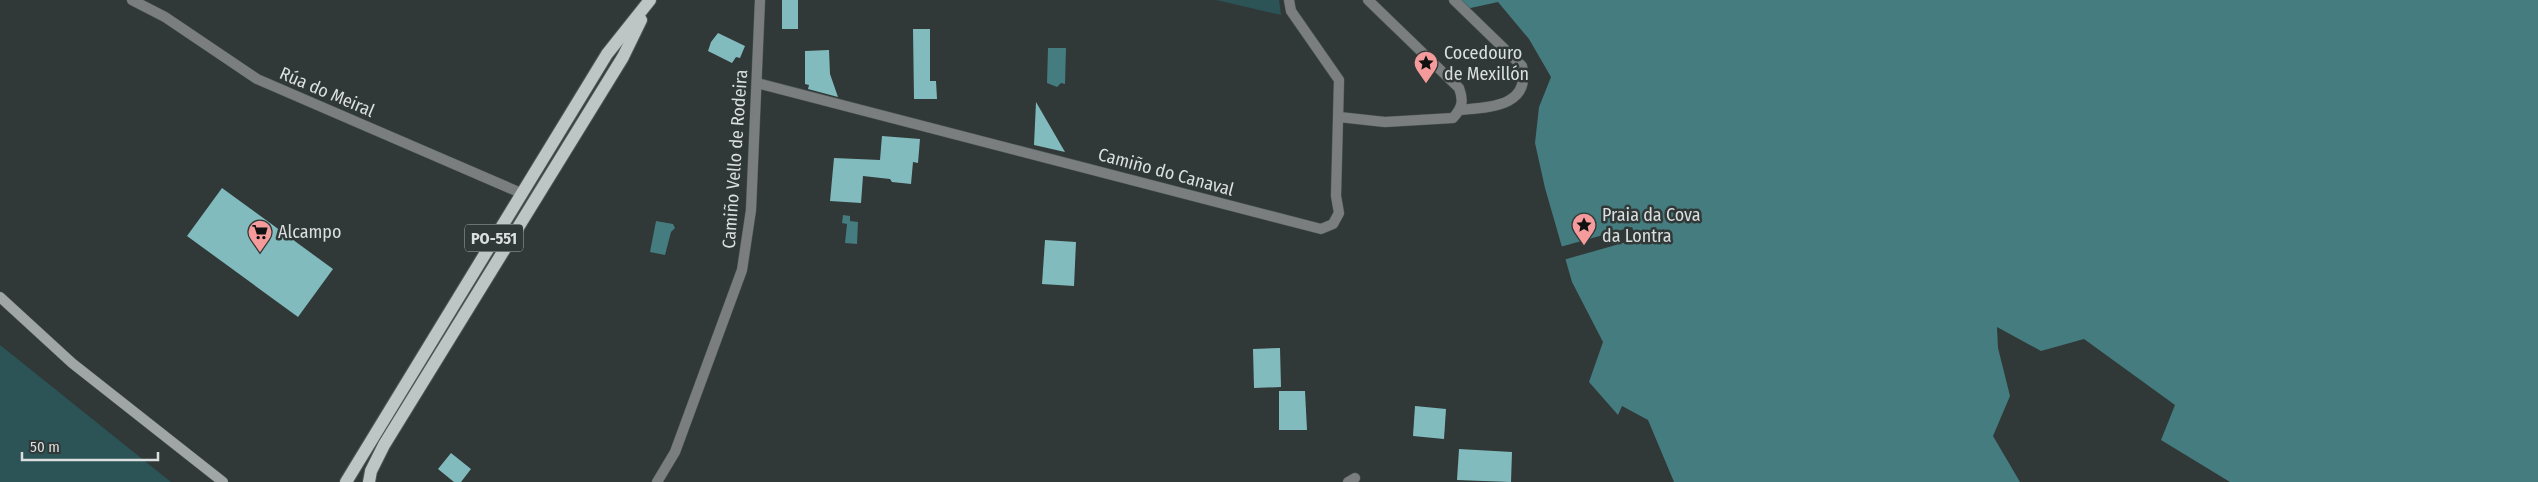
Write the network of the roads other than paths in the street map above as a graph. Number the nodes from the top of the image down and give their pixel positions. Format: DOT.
graph roads {
  1 [pos="132,0"];
  2 [pos="650,0"];
  3 [pos="760,0"];
  4 [pos="1289,0"];
  5 [pos="1368,0"];
  6 [pos="1454,0"];
  7 [pos="757,83"];
  8 [pos="1460,110"];
  9 [pos="1339,117"];
  10 [pos="560,131"];
  11 [pos="521,193"];
  12 [pos="534,201"];
  13 [pos="507,223"];
  14 [pos="0,297"];
  15 [pos="466,312"];
  16 [pos="447,315"];
  17 [pos="422,383"];
  18 [pos="223,482"];
  19 [pos="346,482"];
  20 [pos="369,482"];
  21 [pos="657,482"];
  1 -- 11 [label="street, Rúa do Meiral"];
  2 -- 10 [label="main road, PO-551"];
  2 -- 12 [label="main road, PO-551"];
  3 -- 7 [label="street, Camiño Vello de Rodeira"];
  4 -- 9 [label="street, Camiño do Canaval"];
  5 -- 8 [label="street"];
  6 -- 8 [label="street"];
  7 -- 9 [label="street, Camiño do Canaval"];
  7 -- 21 [label="street, Camiño Vello de Rodeira"];
  8 -- 9 [label="street"];
  10 -- 11 [label="main road, PO-551"];
  10 -- 12 [label="main road"];
  11 -- 13 [label="main road, PO-551"];
  12 -- 15 [label="main road, PO-551"];
  13 -- 15 [label="main road"];
  13 -- 16 [label="main road, PO-551"];
  14 -- 18 [label="main road"];
  15 -- 17 [label="main road, PO-551"];
  16 -- 17 [label="main road"];
  16 -- 19 [label="main road, PO-551"];
  17 -- 20 [label="main road, PO-551"];
}
